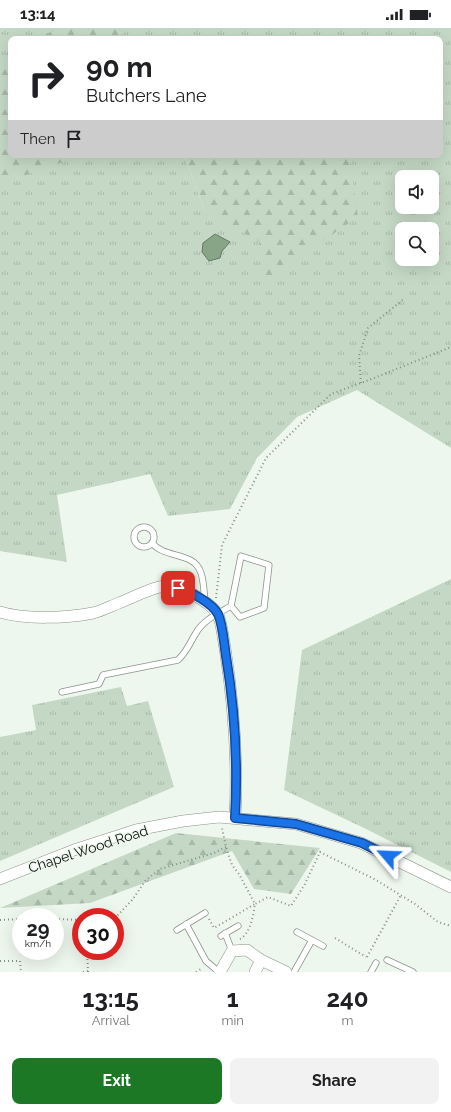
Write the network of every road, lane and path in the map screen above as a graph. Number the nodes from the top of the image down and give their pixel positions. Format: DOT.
graph roads {
  1 [pos="405,298"];
  2 [pos="451,347"];
  3 [pos="362,383"];
  4 [pos="152,543"];
  5 [pos="231,606"];
  6 [pos="212,609"];
  7 [pos="0,612"];
  8 [pos="62,692"];
  9 [pos="219,817"];
  10 [pos="235,818"];
  11 [pos="226,847"];
  12 [pos="0,879"];
  13 [pos="451,887"];
  14 [pos="401,895"];
  15 [pos="255,904"];
  16 [pos="124,909"];
  17 [pos="205,912"];
  18 [pos="12,919"];
  19 [pos="0,920"];
  20 [pos="186,924"];
  21 [pos="238,926"];
  22 [pos="451,926"];
  23 [pos="177,930"];
  24 [pos="297,932"];
  25 [pos="335,938"];
  26 [pos="312,940"];
  27 [pos="323,946"];
  28 [pos="232,951"];
  29 [pos="367,957"];
  30 [pos="87,960"];
  31 [pos="261,960"];
  32 [pos="387,960"];
  33 [pos="0,961"];
  34 [pos="376,963"];
  35 [pos="200,969"];
  36 [pos="401,969"];
  37 [pos="21,972"];
  38 [pos="82,972"];
  39 [pos="88,972"];
  40 [pos="200,972"];
  41 [pos="220,972"];
  42 [pos="255,972"];
  43 [pos="286,972"];
  44 [pos="294,972"];
  45 [pos="371,972"];
  46 [pos="413,972"];
  1 -- 3 [label="path"];
  2 -- 3 [label="path"];
  3 -- 6 [label="path"];
  4 -- 6 [label="lane"];
  5 -- 5 [label="lane"];
  5 -- 6 [label="lane"];
  6 -- 7 [label="street"];
  6 -- 8 [label="lane"];
  6 -- 10 [label="street"];
  9 -- 10 [label="street, Chapel Wood Road"];
  9 -- 11 [label="path"];
  9 -- 12 [label="street, Chapel Wood Road"];
  10 -- 13 [label="street, Chapel Wood Road"];
  11 -- 15 [label="path"];
  11 -- 16 [label="path"];
  14 -- 15 [label="path"];
  14 -- 22 [label="path"];
  14 -- 29 [label="path"];
  15 -- 17 [label="path"];
  17 -- 20 [label="lane"];
  18 -- 19 [label="path"];
  20 -- 23 [label="lane"];
  20 -- 41 [label="lane"];
  21 -- 28 [label="lane"];
  24 -- 26 [label="lane"];
  25 -- 29 [label="path"];
  26 -- 27 [label="lane"];
  26 -- 44 [label="lane"];
  28 -- 31 [label="street"];
  28 -- 41 [label="street"];
  29 -- 34 [label="path"];
  30 -- 39 [label="path"];
  31 -- 42 [label="street"];
  31 -- 43 [label="street"];
  32 -- 36 [label="lane"];
  33 -- 37 [label="path"];
  34 -- 45 [label="lane"];
  35 -- 40 [label="path"];
  36 -- 46 [label="lane"];
  38 -- 39 [label="path"];
}
